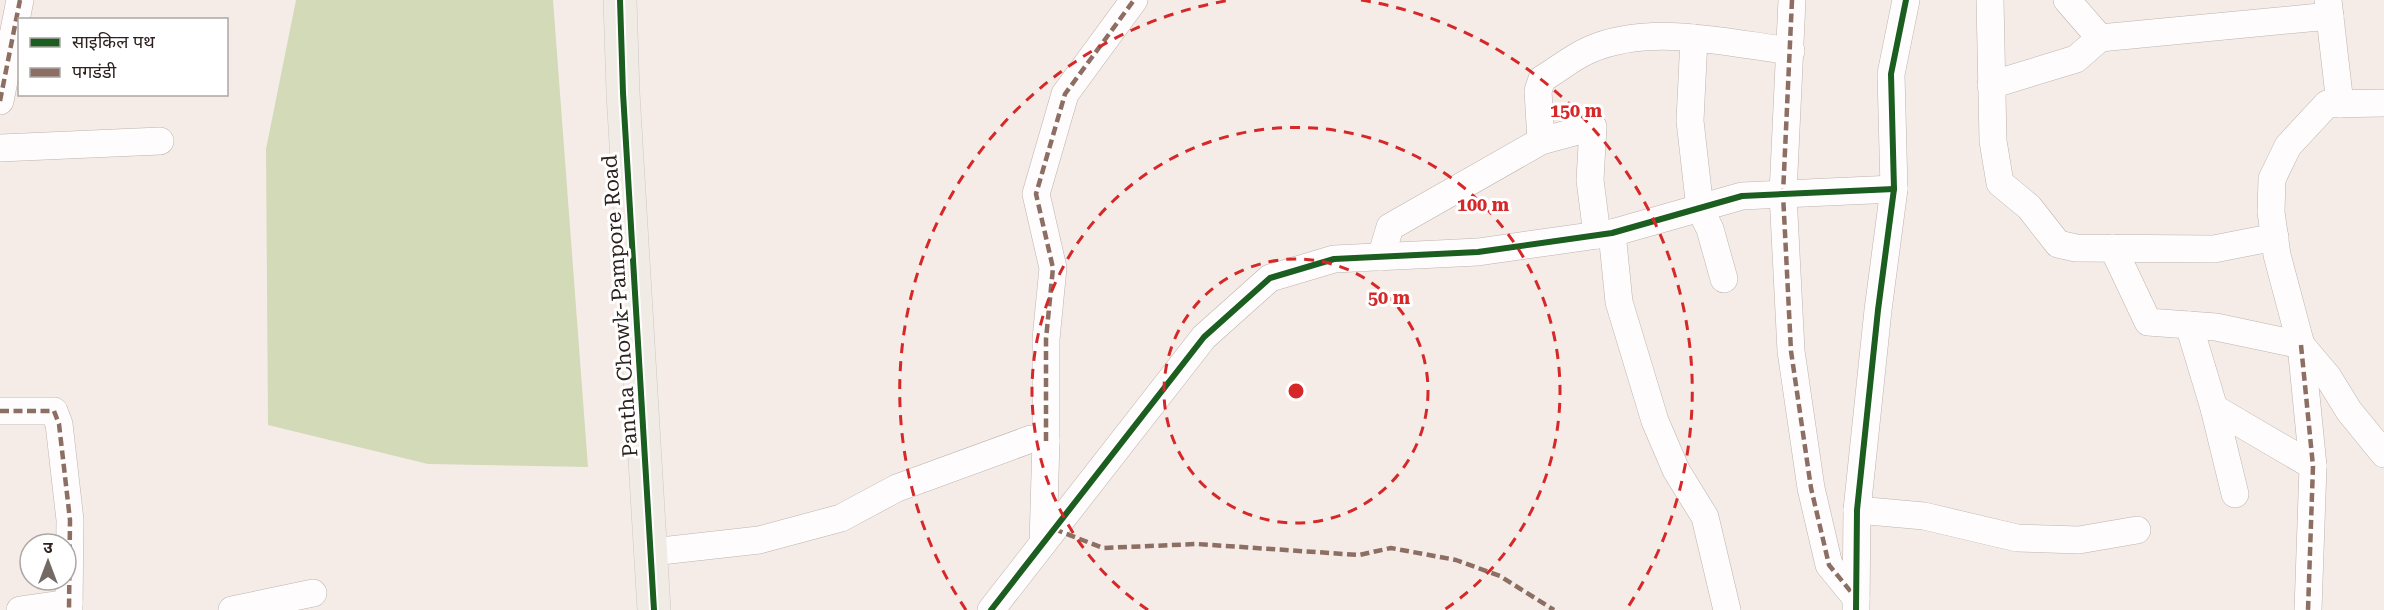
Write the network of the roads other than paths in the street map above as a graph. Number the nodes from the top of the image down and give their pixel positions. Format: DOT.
graph roads {
  1 [pos="20,0"];
  2 [pos="620,0"];
  3 [pos="1134,0"];
  4 [pos="1792,0"];
  5 [pos="1906,0"];
  6 [pos="1990,0"];
  7 [pos="2067,0"];
  8 [pos="2329,8"];
  9 [pos="1694,38"];
  10 [pos="2100,38"];
  11 [pos="1791,51"];
  12 [pos="1991,85"];
  13 [pos="0,101"];
  14 [pos="2384,103"];
  15 [pos="2340,104"];
  16 [pos="160,141"];
  17 [pos="1541,141"];
  18 [pos="0,148"];
  19 [pos="1894,189"];
  20 [pos="1783,194"];
  21 [pos="1700,209"];
  22 [pos="1604,234"];
  23 [pos="2275,237"];
  24 [pos="2113,248"];
  25 [pos="1381,257"];
  26 [pos="1724,279"];
  27 [pos="2189,325"];
  28 [pos="2301,345"];
  29 [pos="2214,408"];
  30 [pos="0,411"];
  31 [pos="1046,441"];
  32 [pos="2384,454"];
  33 [pos="2313,466"];
  34 [pos="2235,494"];
  35 [pos="1857,510"];
  36 [pos="2137,530"];
  37 [pos="1043,543"];
  38 [pos="652,552"];
  39 [pos="313,592"];
  40 [pos="1856,604"];
  41 [pos="69,607"];
  42 [pos="20,610"];
  43 [pos="232,610"];
  44 [pos="654,610"];
  45 [pos="991,610"];
  46 [pos="1728,610"];
  47 [pos="2308,610"];
  1 -- 13 [label="street"];
  2 -- 38 [label="main road, Pantha Chowk-Pampore Road"];
  3 -- 31 [label="street"];
  4 -- 11 [label="street"];
  5 -- 19 [label="street"];
  6 -- 12 [label="street"];
  7 -- 10 [label="street"];
  8 -- 10 [label="street"];
  8 -- 15 [label="street"];
  9 -- 11 [label="street"];
  9 -- 17 [label="street"];
  9 -- 21 [label="street"];
  10 -- 12 [label="street"];
  11 -- 20 [label="street"];
  12 -- 24 [label="street"];
  14 -- 15 [label="street"];
  15 -- 23 [label="street"];
  16 -- 18 [label="street"];
  17 -- 22 [label="street"];
  17 -- 25 [label="street"];
  19 -- 20 [label="street"];
  19 -- 35 [label="street"];
  20 -- 21 [label="street"];
  20 -- 40 [label="street"];
  21 -- 22 [label="street"];
  21 -- 26 [label="street"];
  22 -- 25 [label="street"];
  22 -- 46 [label="street"];
  23 -- 24 [label="street"];
  23 -- 28 [label="street"];
  24 -- 27 [label="street"];
  25 -- 37 [label="street"];
  27 -- 28 [label="street"];
  27 -- 29 [label="street"];
  28 -- 32 [label="street"];
  28 -- 33 [label="street"];
  29 -- 33 [label="street"];
  29 -- 34 [label="street"];
  30 -- 41 [label="street"];
  31 -- 37 [label="street"];
  31 -- 38 [label="street"];
  33 -- 47 [label="street"];
  35 -- 36 [label="street"];
  35 -- 40 [label="street"];
  37 -- 45 [label="street"];
  38 -- 44 [label="main road, Pantha Chowk-Pampore Road"];
  39 -- 43 [label="street"];
  41 -- 42 [label="street"];
}
